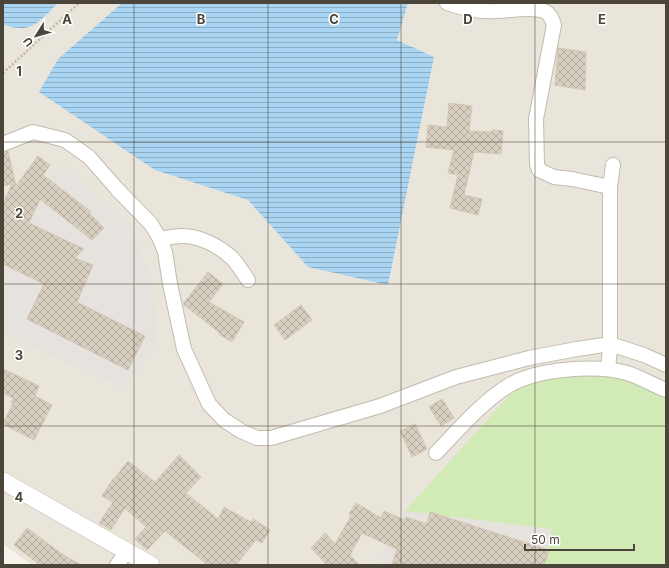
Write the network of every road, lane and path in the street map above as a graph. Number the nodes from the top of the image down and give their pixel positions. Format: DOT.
graph roads {
  1 [pos="79,3"];
  2 [pos="447,3"];
  3 [pos="3,73"];
  4 [pos="3,144"];
  5 [pos="613,165"];
  6 [pos="610,187"];
  7 [pos="160,239"];
  8 [pos="248,280"];
  9 [pos="610,346"];
  10 [pos="666,365"];
  11 [pos="608,368"];
  12 [pos="666,390"];
  13 [pos="436,453"];
  14 [pos="3,481"];
  15 [pos="127,551"];
  16 [pos="118,565"];
  17 [pos="151,565"];
  1 -- 3 [label="path"];
  2 -- 6 [label="street"];
  4 -- 7 [label="street"];
  5 -- 6 [label="street"];
  6 -- 9 [label="street"];
  7 -- 8 [label="street"];
  7 -- 9 [label="street"];
  9 -- 10 [label="street"];
  9 -- 11 [label="street"];
  11 -- 12 [label="street"];
  11 -- 13 [label="street"];
  14 -- 15 [label="street"];
  15 -- 16 [label="street"];
  15 -- 17 [label="street"];
}
